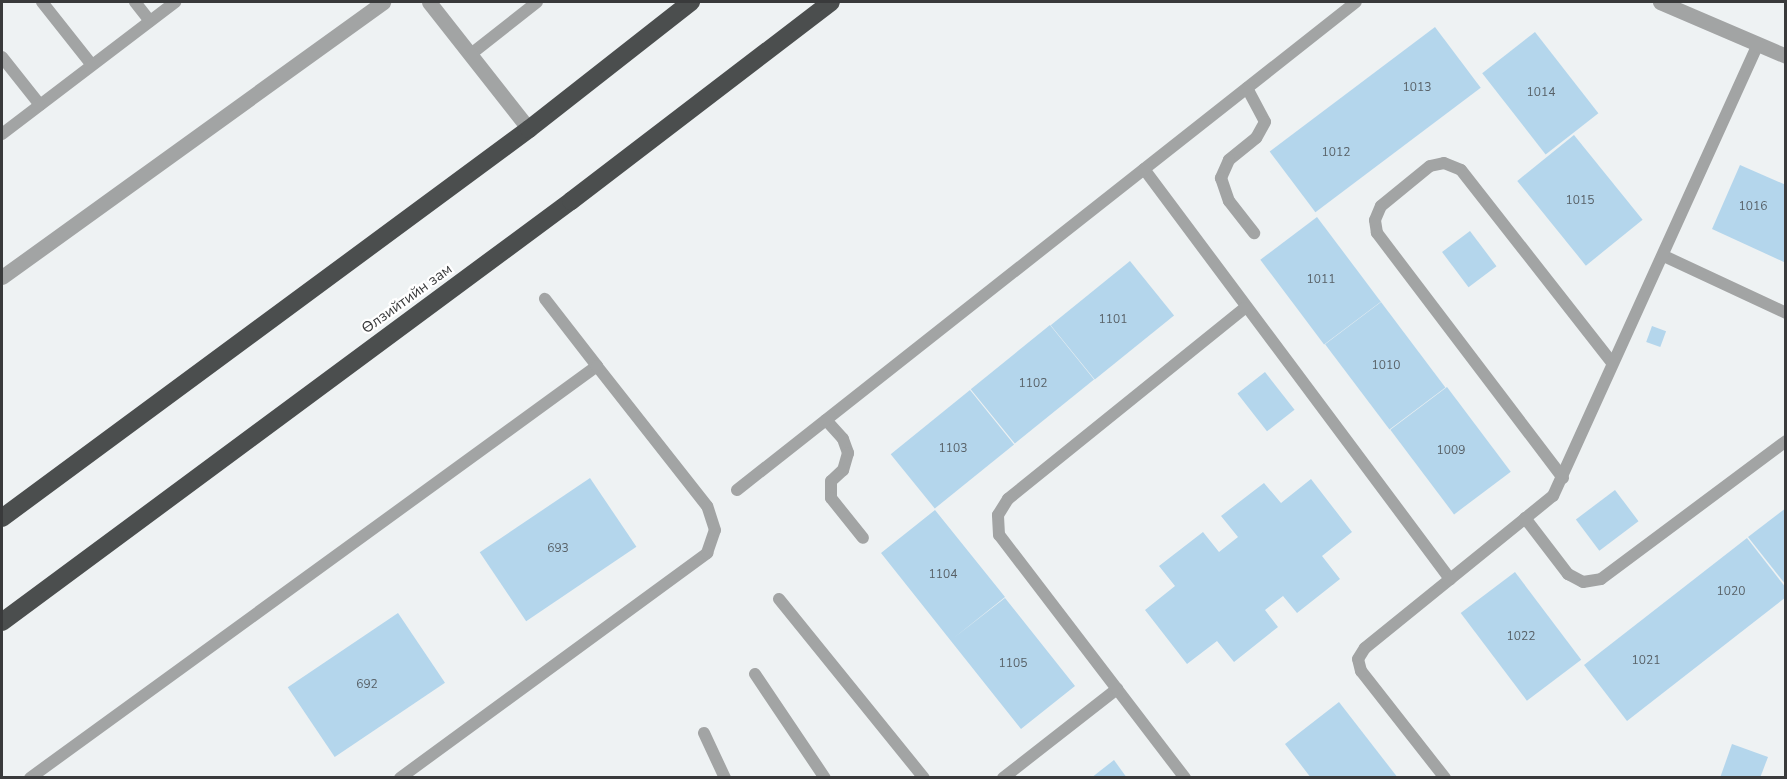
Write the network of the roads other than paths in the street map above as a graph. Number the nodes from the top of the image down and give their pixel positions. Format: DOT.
graph roads {
  1 [pos="42,2"];
  2 [pos="135,2"];
  3 [pos="175,2"];
  4 [pos="383,2"];
  5 [pos="429,2"];
  6 [pos="537,2"];
  7 [pos="691,2"];
  8 [pos="831,2"];
  9 [pos="1356,2"];
  10 [pos="1660,2"];
  11 [pos="150,21"];
  12 [pos="1758,45"];
  13 [pos="471,54"];
  14 [pos="1785,56"];
  15 [pos="2,57"];
  16 [pos="92,65"];
  17 [pos="1247,88"];
  18 [pos="40,105"];
  19 [pos="529,129"];
  20 [pos="2,134"];
  21 [pos="1144,169"];
  22 [pos="1254,233"];
  23 [pos="1664,256"];
  24 [pos="2,277"];
  25 [pos="545,300"];
  26 [pos="1245,308"];
  27 [pos="1785,313"];
  28 [pos="1611,361"];
  29 [pos="597,366"];
  30 [pos="826,420"];
  31 [pos="1785,441"];
  32 [pos="1563,478"];
  33 [pos="737,490"];
  34 [pos="2,518"];
  35 [pos="1526,518"];
  36 [pos="863,538"];
  37 [pos="1449,579"];
  38 [pos="779,599"];
  39 [pos="2,621"];
  40 [pos="755,674"];
  41 [pos="1117,689"];
  42 [pos="704,733"];
  43 [pos="30,777"];
  44 [pos="400,777"];
  45 [pos="725,777"];
  46 [pos="825,777"];
  47 [pos="924,777"];
  48 [pos="1003,777"];
  49 [pos="1185,777"];
  50 [pos="1444,777"];
  1 -- 16 [label="lane"];
  2 -- 11 [label="lane"];
  3 -- 11 [label="lane"];
  4 -- 24 [label="street"];
  5 -- 13 [label="street"];
  6 -- 13 [label="lane"];
  7 -- 19 [label="highway"];
  8 -- 39 [label="highway, Өлзийтийн зам"];
  9 -- 17 [label="lane"];
  10 -- 12 [label="street"];
  11 -- 16 [label="lane"];
  12 -- 14 [label="street"];
  12 -- 23 [label="lane"];
  13 -- 19 [label="street"];
  15 -- 18 [label="lane"];
  16 -- 18 [label="lane"];
  17 -- 21 [label="lane"];
  17 -- 22 [label="lane"];
  18 -- 20 [label="lane"];
  19 -- 34 [label="highway"];
  21 -- 26 [label="lane"];
  21 -- 30 [label="lane"];
  23 -- 27 [label="lane"];
  23 -- 28 [label="lane"];
  25 -- 29 [label="lane"];
  26 -- 37 [label="lane"];
  26 -- 41 [label="lane"];
  28 -- 32 [label="lane"];
  28 -- 32 [label="lane"];
  29 -- 43 [label="lane"];
  29 -- 44 [label="lane"];
  30 -- 33 [label="lane"];
  30 -- 36 [label="lane"];
  31 -- 35 [label="lane"];
  32 -- 35 [label="lane"];
  35 -- 37 [label="lane"];
  37 -- 50 [label="lane"];
  38 -- 47 [label="lane"];
  40 -- 46 [label="lane"];
  41 -- 48 [label="lane"];
  41 -- 49 [label="lane"];
  42 -- 45 [label="lane"];
}
